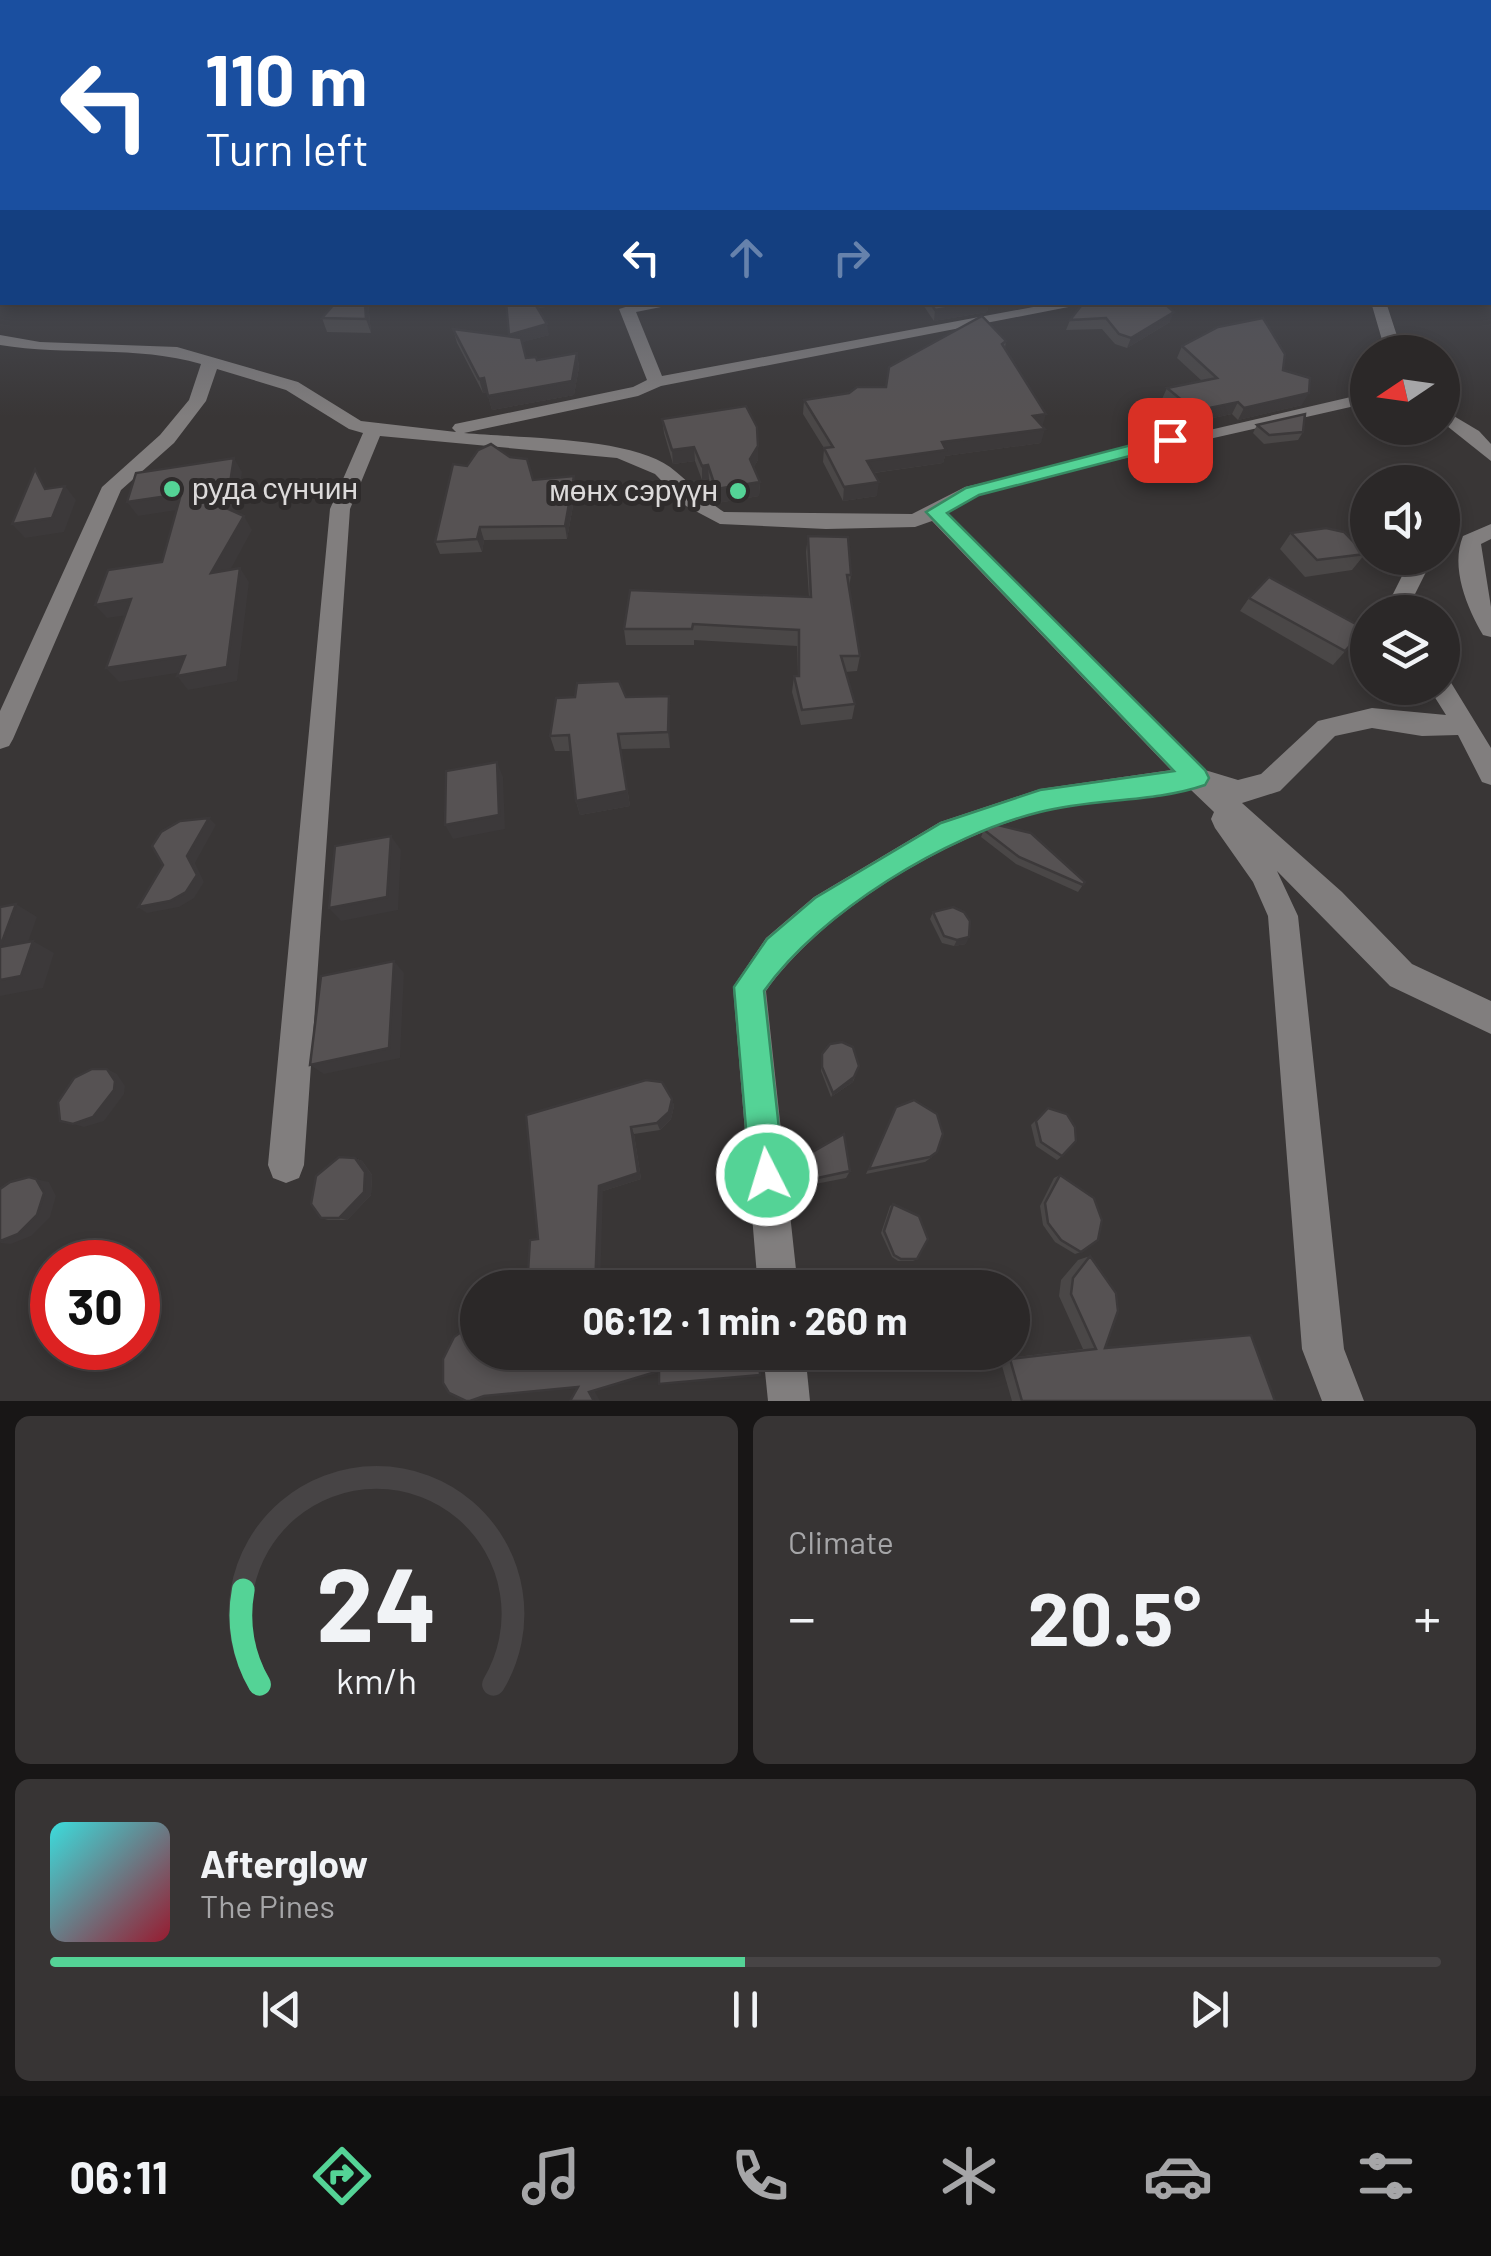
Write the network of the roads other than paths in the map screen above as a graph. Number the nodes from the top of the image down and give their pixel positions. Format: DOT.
graph roads {
  1 [pos="657,305"];
  2 [pos="1071,305"];
  3 [pos="1379,305"];
  4 [pos="1388,335"];
  5 [pos="0,340"];
  6 [pos="211,361"];
  7 [pos="656,382"];
  8 [pos="1350,402"];
  9 [pos="1460,427"];
  10 [pos="373,430"];
  11 [pos="433,434"];
  12 [pos="1491,455"];
  13 [pos="935,512"];
  14 [pos="1491,531"];
  15 [pos="1460,546"];
  16 [pos="1491,629"];
  17 [pos="1452,705"];
  18 [pos="1466,725"];
  19 [pos="0,739"];
  20 [pos="1491,774"];
  21 [pos="1196,778"];
  22 [pos="1491,1018"];
  23 [pos="286,1166"];
  24 [pos="776,1270"];
  25 [pos="786,1370"];
  26 [pos="789,1401"];
  27 [pos="1343,1401"];
  1 -- 7 [label="street"];
  2 -- 7 [label="street"];
  3 -- 4 [label="street"];
  5 -- 6 [label="street"];
  6 -- 10 [label="street"];
  6 -- 19 [label="street"];
  7 -- 11 [label="street"];
  8 -- 13 [label="street"];
  9 -- 12 [label="street"];
  10 -- 11 [label="street"];
  10 -- 23 [label="street"];
  11 -- 13 [label="street"];
  13 -- 21 [label="street"];
  14 -- 15 [label="street"];
  14 -- 16 [label="street"];
  17 -- 18 [label="street"];
  18 -- 20 [label="street"];
  18 -- 21 [label="street"];
  21 -- 22 [label="street"];
  21 -- 24 [label="street"];
  21 -- 27 [label="street"];
  25 -- 26 [label="street"];
}
